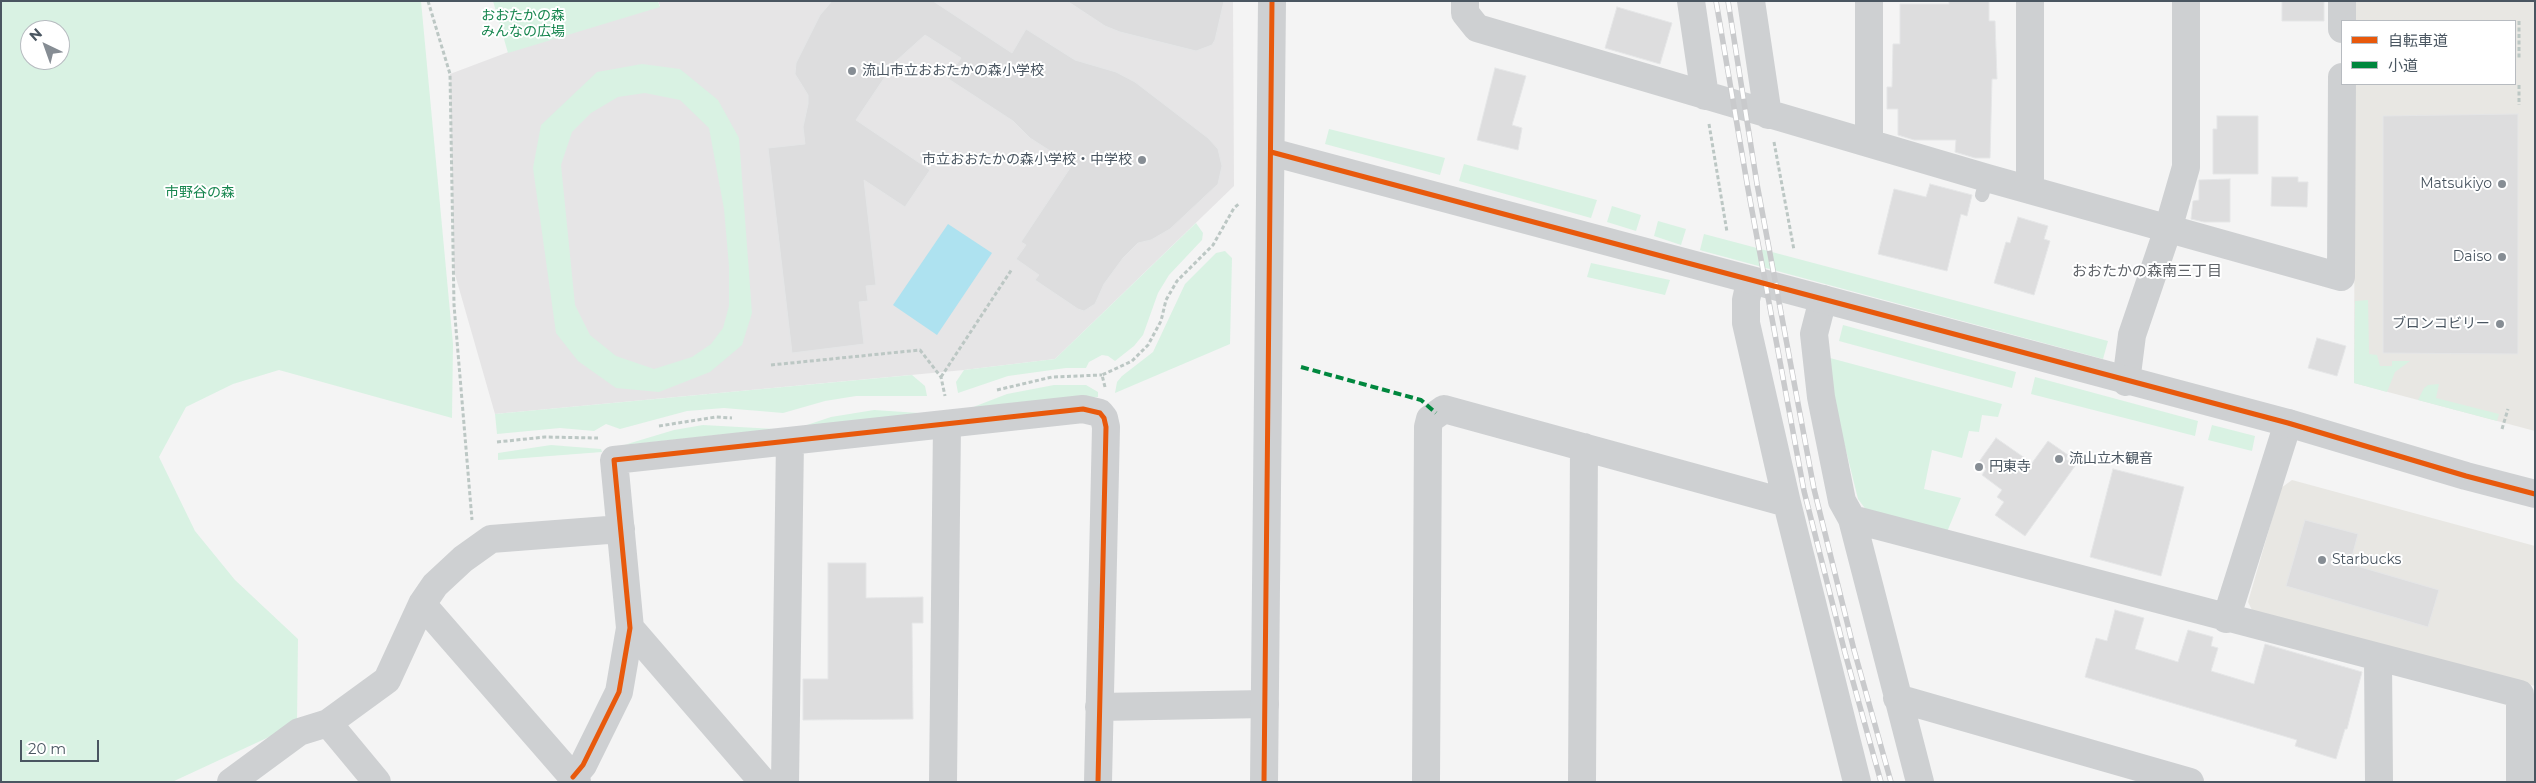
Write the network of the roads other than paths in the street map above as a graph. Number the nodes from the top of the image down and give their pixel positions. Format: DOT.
graph roads {
  1 [pos="1272,1"];
  2 [pos="1465,1"];
  3 [pos="1691,1"];
  4 [pos="1751,1"];
  5 [pos="1870,1"];
  6 [pos="2030,1"];
  7 [pos="2186,1"];
  8 [pos="2342,1"];
  9 [pos="2342,20"];
  10 [pos="2342,85"];
  11 [pos="1705,96"];
  12 [pos="1768,115"];
  13 [pos="1869,143"];
  14 [pos="1271,152"];
  15 [pos="2030,190"];
  16 [pos="2168,229"];
  17 [pos="1750,282"];
  18 [pos="1822,299"];
  19 [pos="2126,382"];
  20 [pos="946,413"];
  21 [pos="2288,423"];
  22 [pos="790,441"];
  23 [pos="1584,447"];
  24 [pos="2535,494"];
  25 [pos="1787,503"];
  26 [pos="1852,519"];
  27 [pos="621,529"];
  28 [pos="422,604"];
  29 [pos="2226,619"];
  30 [pos="630,628"];
  31 [pos="2378,658"];
  32 [pos="1897,698"];
  33 [pos="1265,704"];
  34 [pos="1099,707"];
  35 [pos="328,723"];
  36 [pos="575,779"];
  37 [pos="231,782"];
  38 [pos="377,782"];
  39 [pos="763,782"];
  40 [pos="785,782"];
  41 [pos="943,782"];
  42 [pos="1098,782"];
  43 [pos="1264,782"];
  44 [pos="1426,782"];
  45 [pos="1582,782"];
  46 [pos="1857,782"];
  47 [pos="1920,782"];
  48 [pos="2190,782"];
  49 [pos="2379,782"];
  50 [pos="2520,782"];
  1 -- 14 [label="street"];
  2 -- 11 [label="street"];
  3 -- 11 [label="street"];
  4 -- 12 [label="street"];
  5 -- 13 [label="street"];
  6 -- 15 [label="street"];
  7 -- 16 [label="street"];
  8 -- 9 [label="street"];
  10 -- 16 [label="street"];
  11 -- 12 [label="street"];
  12 -- 13 [label="street"];
  13 -- 15 [label="street"];
  14 -- 17 [label="street"];
  14 -- 33 [label="street"];
  15 -- 16 [label="street"];
  16 -- 19 [label="street"];
  17 -- 18 [label="street"];
  17 -- 25 [label="street"];
  18 -- 19 [label="street"];
  18 -- 26 [label="street"];
  19 -- 21 [label="street"];
  20 -- 22 [label="street"];
  20 -- 34 [label="street"];
  20 -- 41 [label="street"];
  21 -- 24 [label="street"];
  21 -- 29 [label="street"];
  22 -- 27 [label="street"];
  22 -- 40 [label="street"];
  23 -- 25 [label="street"];
  23 -- 44 [label="street"];
  23 -- 45 [label="street"];
  25 -- 46 [label="street"];
  26 -- 29 [label="street"];
  26 -- 32 [label="street"];
  27 -- 28 [label="street"];
  27 -- 30 [label="street"];
  28 -- 35 [label="street"];
  28 -- 36 [label="street"];
  29 -- 31 [label="street"];
  30 -- 36 [label="street"];
  30 -- 39 [label="street"];
  31 -- 49 [label="street"];
  31 -- 50 [label="street"];
  32 -- 47 [label="street"];
  32 -- 48 [label="street"];
  33 -- 34 [label="street"];
  33 -- 43 [label="street"];
  34 -- 42 [label="street"];
  35 -- 37 [label="street"];
  35 -- 38 [label="street"];
}
